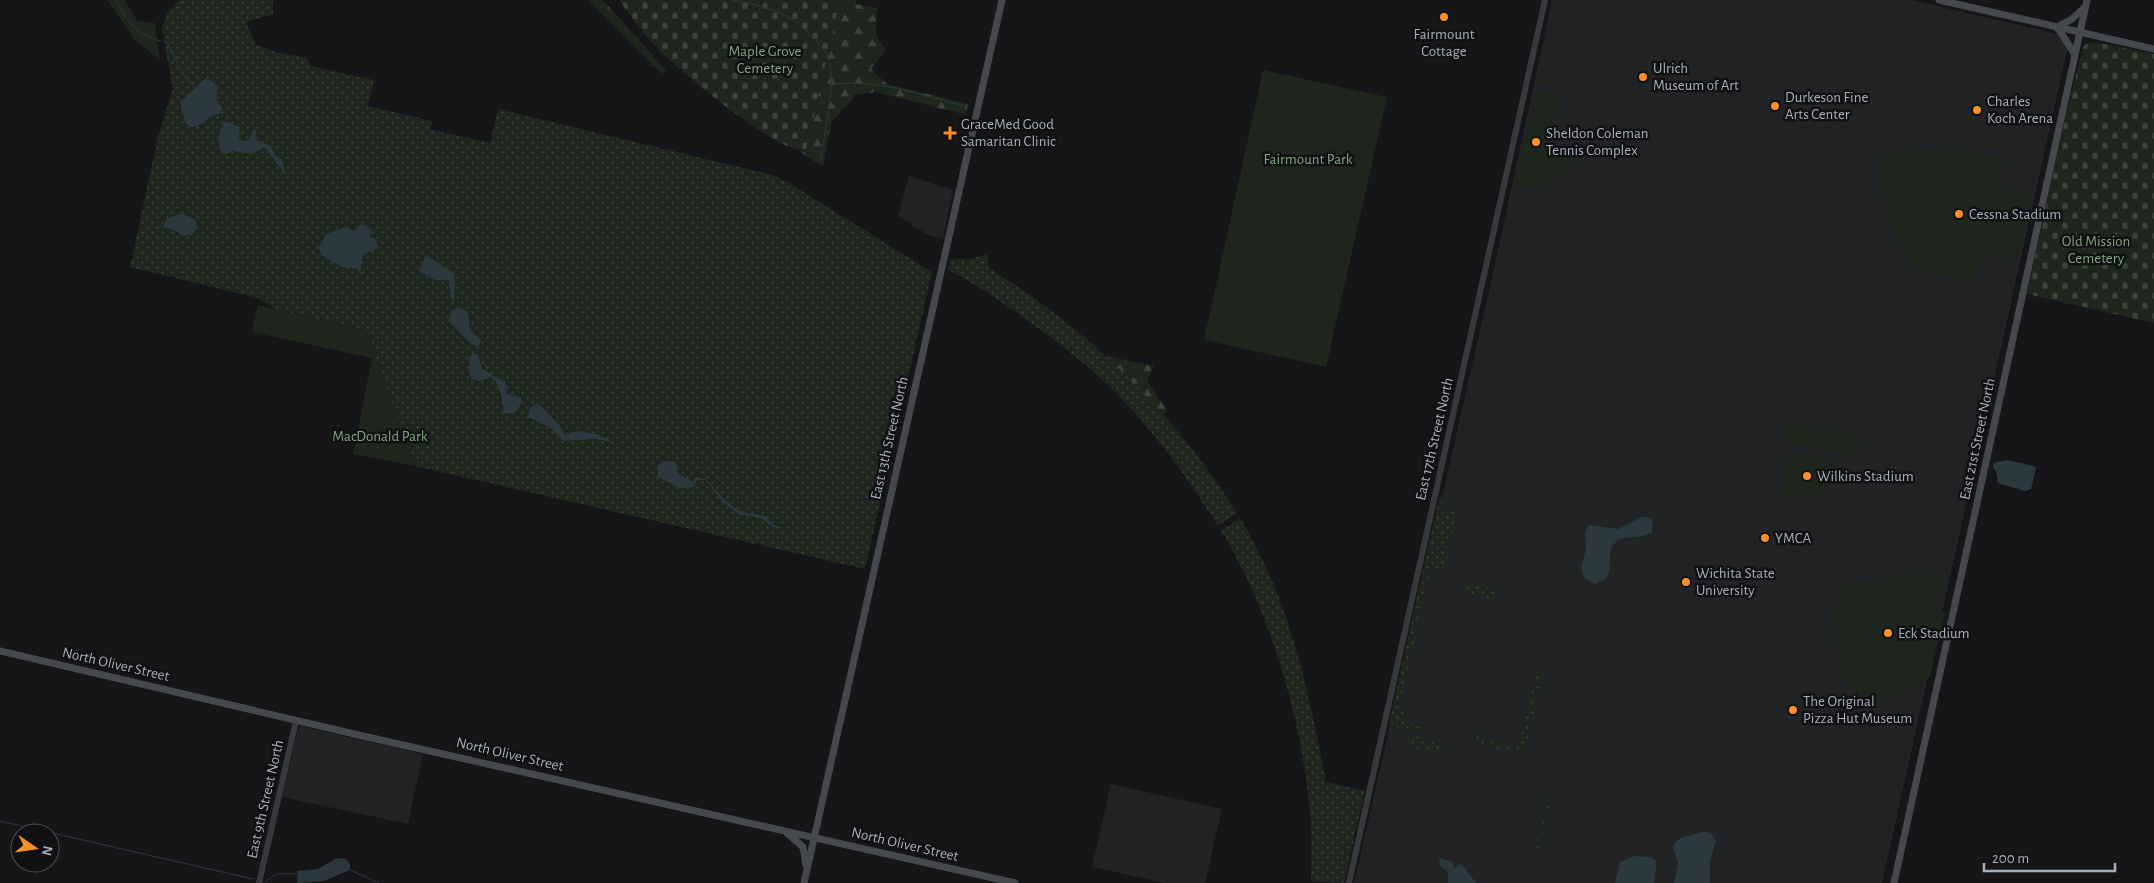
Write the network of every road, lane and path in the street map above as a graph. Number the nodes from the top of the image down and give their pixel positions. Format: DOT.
graph roads {
  1 [pos="1002,0"];
  2 [pos="1545,0"];
  3 [pos="1940,0"];
  4 [pos="2086,3"];
  5 [pos="2057,27"];
  6 [pos="2079,32"];
  7 [pos="2154,49"];
  8 [pos="2074,54"];
  9 [pos="0,651"];
  10 [pos="296,721"];
  11 [pos="783,830"];
  12 [pos="814,837"];
  13 [pos="806,871"];
  14 [pos="259,883"];
  15 [pos="804,883"];
  16 [pos="1015,883"];
  17 [pos="1349,883"];
  18 [pos="1894,883"];
  1 -- 12 [label="main road, East 13th Street North"];
  2 -- 17 [label="street, East 17th Street North"];
  3 -- 5 [label="main road"];
  4 -- 5 [label="main road"];
  4 -- 6 [label="main road, East 21st Street North"];
  5 -- 6 [label="main road"];
  5 -- 8 [label="main road"];
  6 -- 7 [label="main road"];
  6 -- 8 [label="main road, East 21st Street North"];
  8 -- 18 [label="main road, East 21st Street North"];
  9 -- 10 [label="main road, North Oliver Street"];
  10 -- 11 [label="main road, North Oliver Street"];
  10 -- 14 [label="street, East 9th Street North"];
  11 -- 12 [label="main road, North Oliver Street"];
  11 -- 13 [label="main road"];
  12 -- 13 [label="main road, East 13th Street North"];
  12 -- 16 [label="main road, North Oliver Street"];
  13 -- 15 [label="main road, East 13th Street North"];
}
